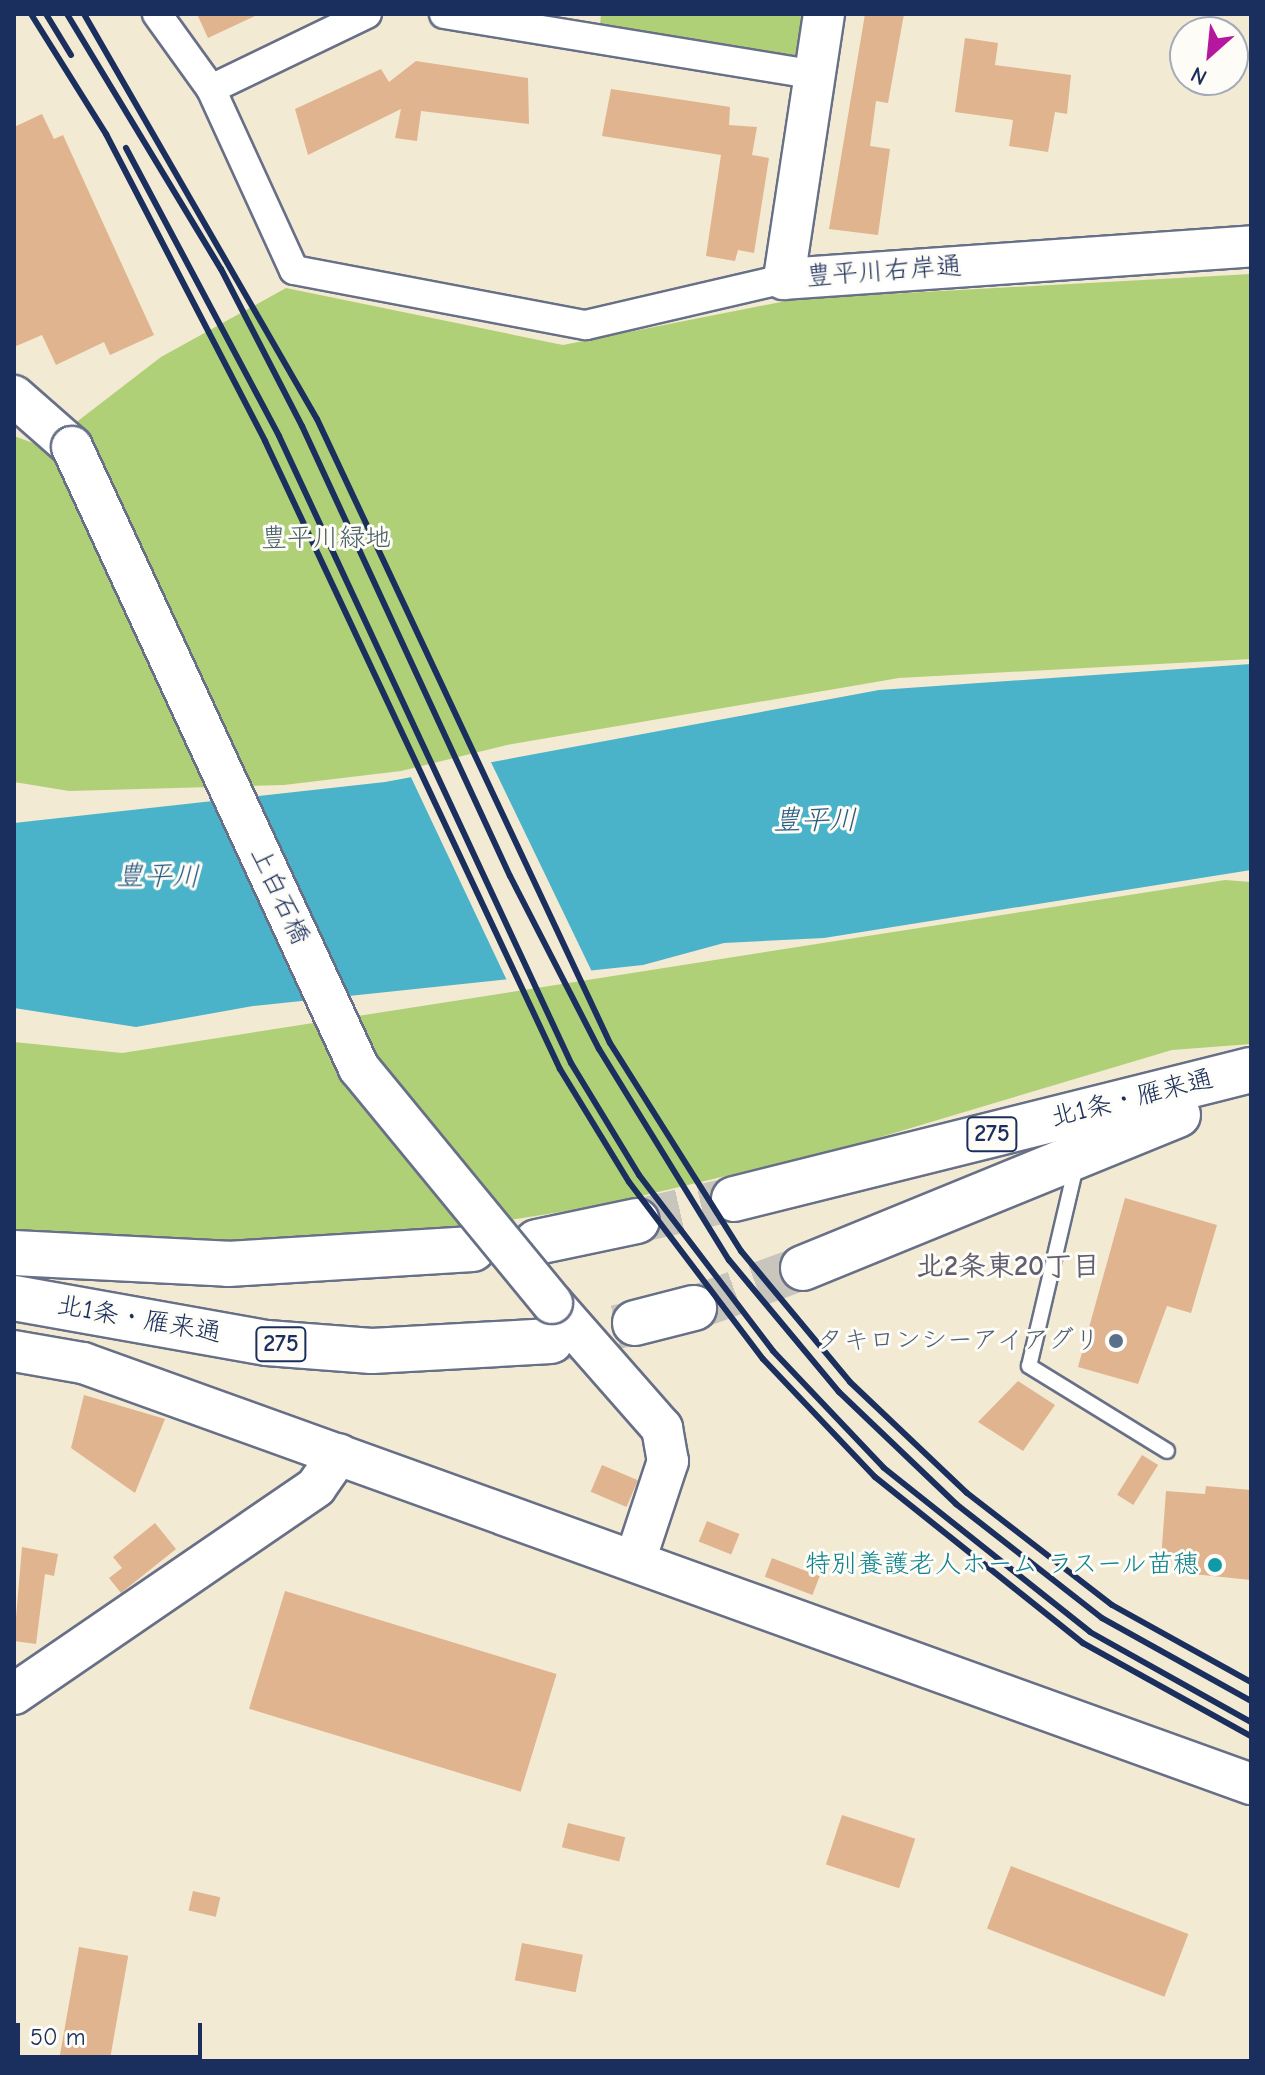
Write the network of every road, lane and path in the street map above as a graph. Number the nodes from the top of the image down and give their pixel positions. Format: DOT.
graph roads {
  1 [pos="157,14"];
  2 [pos="367,14"];
  3 [pos="444,14"];
  4 [pos="824,14"];
  5 [pos="329,22"];
  6 [pos="815,75"];
  7 [pos="211,89"];
  8 [pos="1251,246"];
  9 [pos="784,279"];
  10 [pos="14,396"];
  11 [pos="1251,1070"];
  12 [pos="1251,1099"];
  13 [pos="1080,1150"];
  14 [pos="734,1199"];
  15 [pos="637,1221"];
  16 [pos="537,1242"];
  17 [pos="473,1249"];
  18 [pos="14,1253"];
  19 [pos="803,1268"];
  20 [pos="14,1298"];
  21 [pos="694,1308"];
  22 [pos="552,1322"];
  23 [pos="635,1323"];
  24 [pos="14,1351"];
  25 [pos="1167,1451"];
  26 [pos="339,1454"];
  27 [pos="636,1558"];
  28 [pos="14,1694"];
  29 [pos="1251,1784"];
  1 -- 7 [label="street"];
  2 -- 5 [label="street"];
  3 -- 6 [label="street"];
  4 -- 6 [label="street, 豊平川右岸通"];
  5 -- 7 [label="street"];
  6 -- 9 [label="street, 豊平川右岸通"];
  7 -- 9 [label="street"];
  8 -- 9 [label="street, 豊平川右岸通"];
  10 -- 22 [label="street, 上白石橋, bridge"];
  11 -- 14 [label="highway, 北1条・雁来通 / 275"];
  12 -- 13 [label="highway, 北1条・雁来通 / 275"];
  13 -- 19 [label="highway, 北1条・雁来通 / 275"];
  13 -- 25 [label="lane"];
  15 -- 16 [label="highway"];
  17 -- 18 [label="highway, 北1条・雁来通"];
  20 -- 22 [label="highway, 北1条・雁来通 / 275"];
  21 -- 23 [label="highway"];
  22 -- 27 [label="street, 上白石橋"];
  24 -- 26 [label="street"];
  26 -- 27 [label="street"];
  26 -- 28 [label="street"];
  27 -- 29 [label="street"];
}
